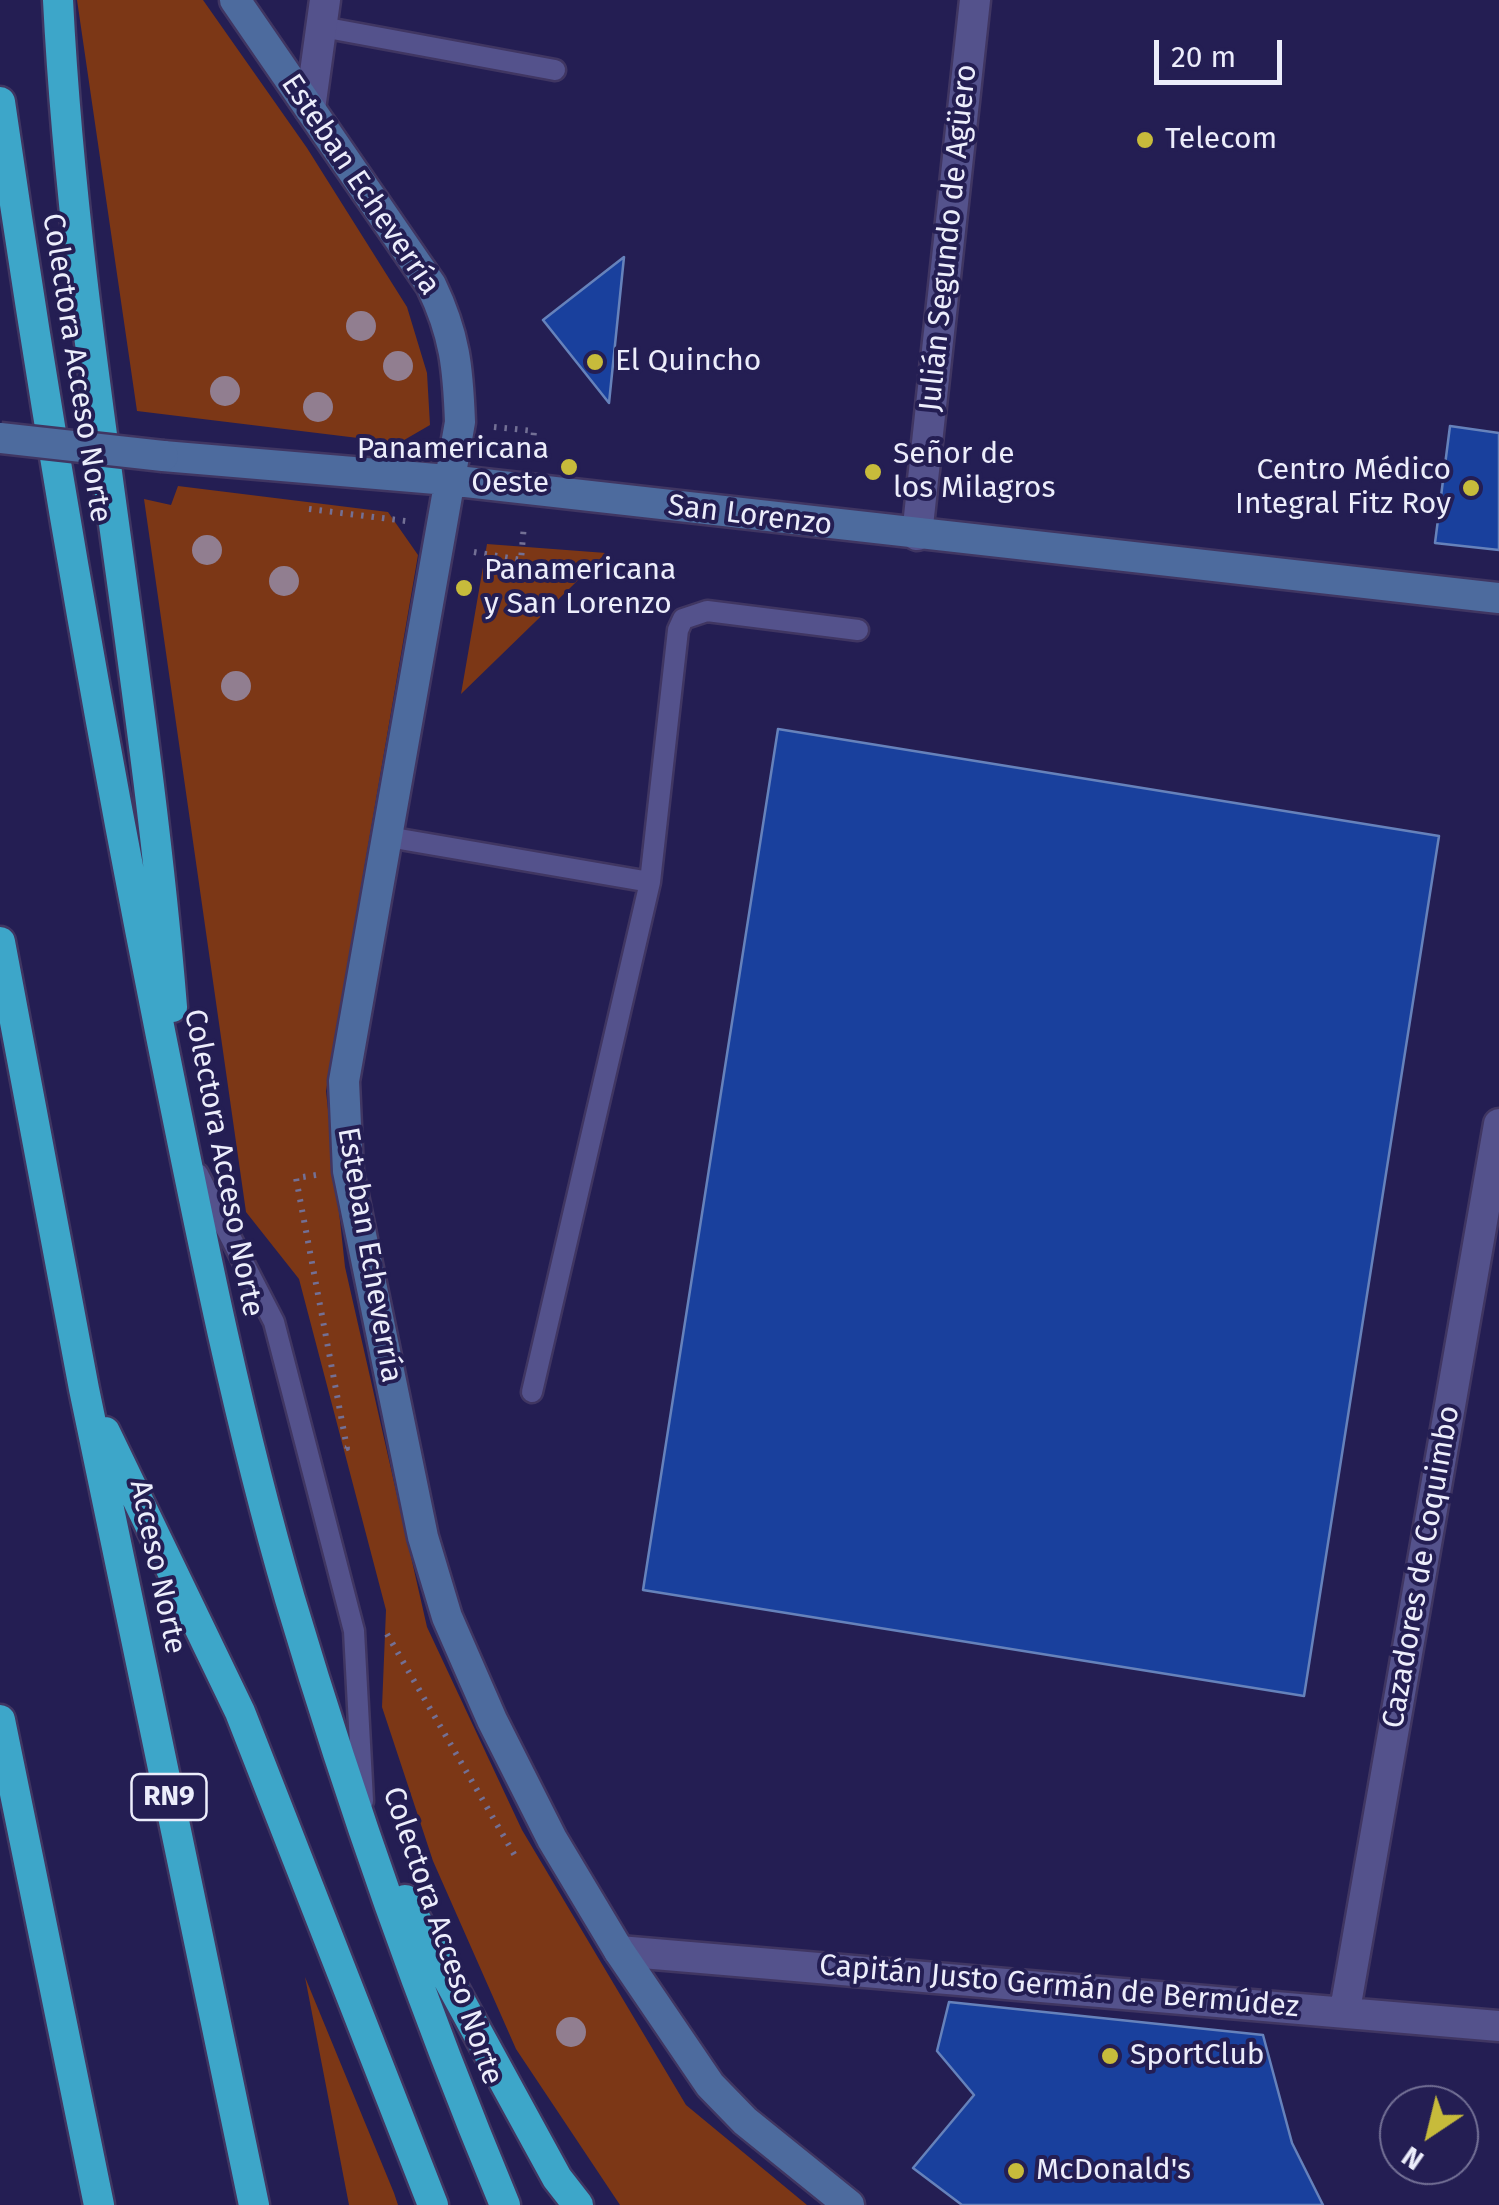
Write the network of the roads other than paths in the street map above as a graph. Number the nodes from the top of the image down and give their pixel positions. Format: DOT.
graph roads {
  1 [pos="58,0"];
  2 [pos="236,0"];
  3 [pos="974,0"];
  4 [pos="323,14"];
  5 [pos="555,70"];
  6 [pos="0,102"];
  7 [pos="310,109"];
  8 [pos="0,438"];
  9 [pos="448,480"];
  10 [pos="917,535"];
  11 [pos="1499,598"];
  12 [pos="858,630"];
  13 [pos="388,837"];
  14 [pos="650,882"];
  15 [pos="0,942"];
  16 [pos="1499,1124"];
  17 [pos="183,1145"];
  18 [pos="1487,1271"];
  19 [pos="84,1389"];
  20 [pos="532,1392"];
  21 [pos="0,1720"];
  22 [pos="364,1823"];
  23 [pos="619,1951"];
  24 [pos="1345,2010"];
  25 [pos="1499,2026"];
  26 [pos="99,2205"];
  27 [pos="254,2205"];
  28 [pos="432,2205"];
  29 [pos="505,2205"];
  30 [pos="578,2205"];
  31 [pos="849,2205"];
  1 -- 17 [label="highway"];
  2 -- 7 [label="street, Esteban Echeverría"];
  3 -- 10 [label="street, Julián Segundo de Agüero"];
  4 -- 5 [label="lane"];
  4 -- 7 [label="street"];
  6 -- 17 [label="highway, Colectora Acceso Norte"];
  7 -- 9 [label="street, Esteban Echeverría"];
  8 -- 9 [label="street, San Lorenzo, bridge"];
  9 -- 10 [label="street, San Lorenzo"];
  9 -- 13 [label="street, Esteban Echeverría"];
  10 -- 11 [label="street, San Lorenzo"];
  12 -- 14 [label="lane"];
  13 -- 14 [label="lane"];
  13 -- 23 [label="street, Esteban Echeverría"];
  14 -- 20 [label="lane"];
  15 -- 19 [label="highway, Acceso Norte / RN9"];
  16 -- 18 [label="street, Cazadores de Coquimbo"];
  17 -- 22 [label="highway, Colectora Acceso Norte"];
  17 -- 22 [label="lane"];
  18 -- 24 [label="street, Cazadores de Coquimbo"];
  19 -- 27 [label="highway, Acceso Norte / RN9"];
  19 -- 28 [label="highway"];
  21 -- 26 [label="highway"];
  22 -- 29 [label="highway, Colectora Acceso Norte"];
  22 -- 30 [label="highway"];
  23 -- 24 [label="street, Capitán Justo Germán de Bermúdez"];
  23 -- 31 [label="street, Esteban Echeverría"];
  24 -- 25 [label="street, Capitán Justo Germán de Bermúdez"];
}
